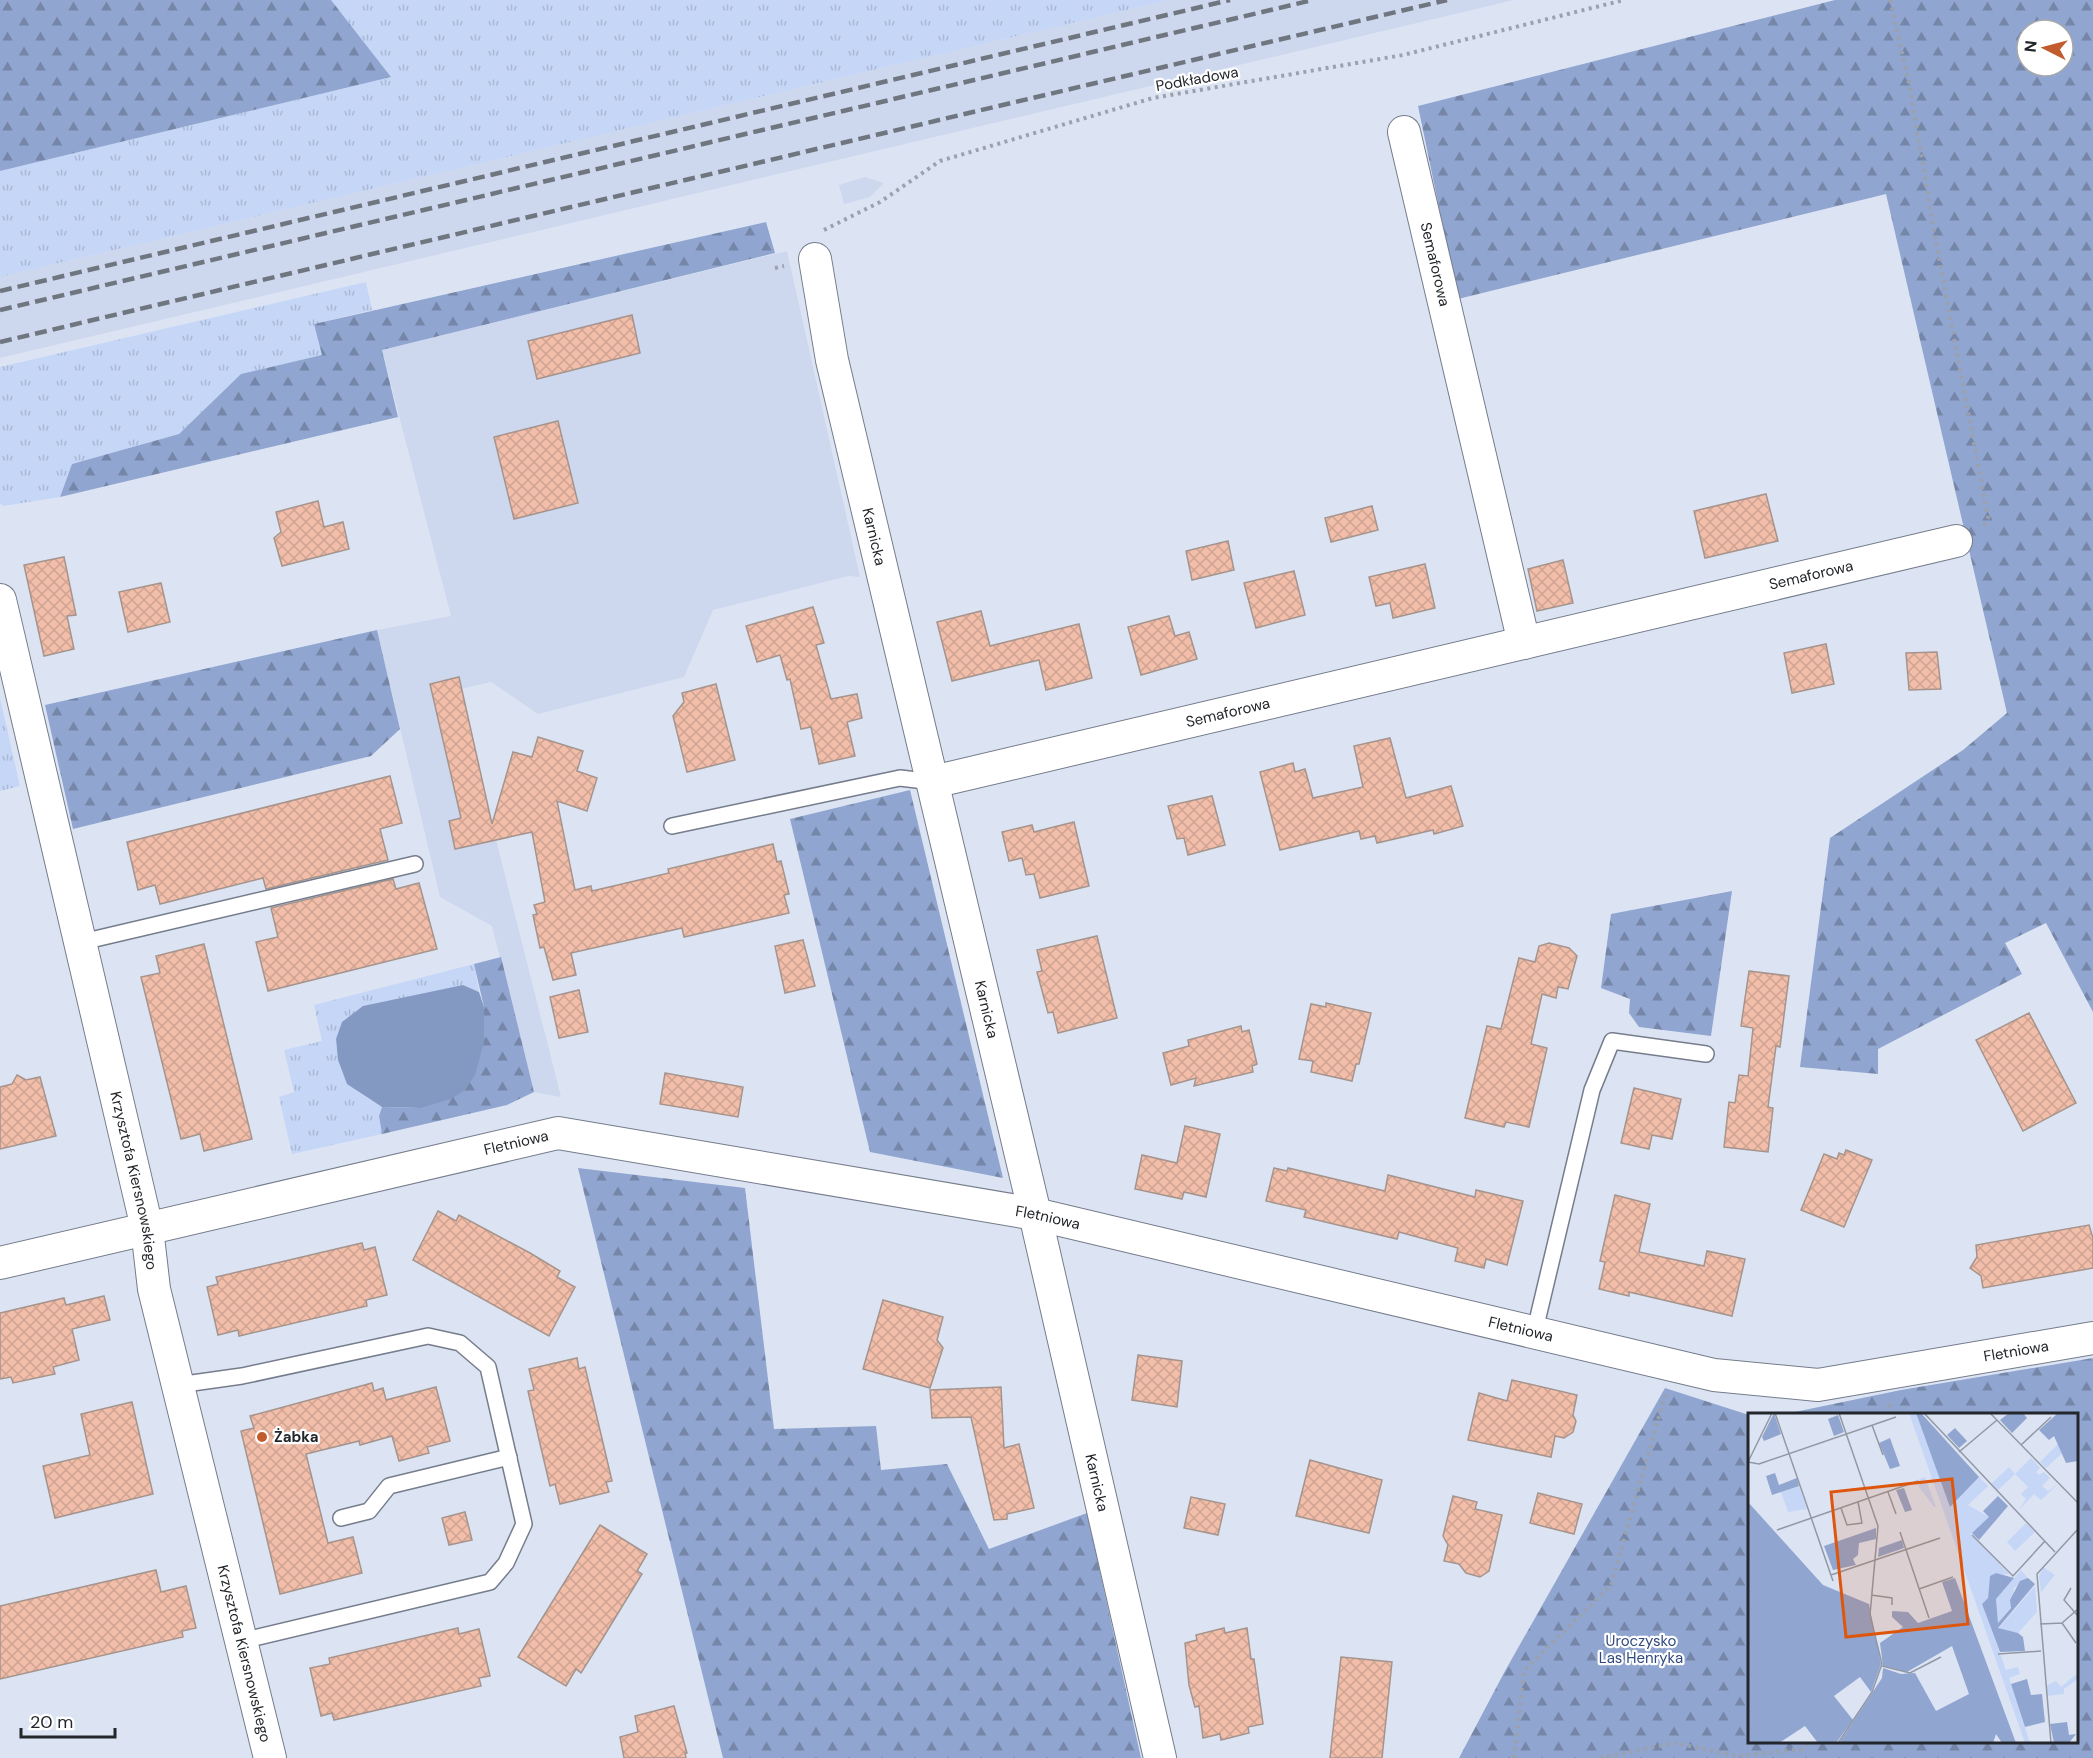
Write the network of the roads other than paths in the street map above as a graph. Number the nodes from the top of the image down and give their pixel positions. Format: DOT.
graph roads {
  1 [pos="1404,132"];
  2 [pos="815,259"];
  3 [pos="1956,541"];
  4 [pos="0,600"];
  5 [pos="1524,643"];
  6 [pos="933,782"];
  7 [pos="672,826"];
  8 [pos="415,864"];
  9 [pos="82,942"];
  10 [pos="1706,1054"];
  11 [pos="1035,1214"];
  12 [pos="147,1228"];
  13 [pos="0,1263"];
  14 [pos="1534,1334"];
  15 [pos="2093,1338"];
  16 [pos="178,1385"];
  17 [pos="509,1457"];
  18 [pos="341,1518"];
  19 [pos="241,1641"];
  20 [pos="270,1758"];
  21 [pos="1160,1758"];
  1 -- 5 [label="street, Semaforowa"];
  2 -- 6 [label="street, Karnicka"];
  3 -- 5 [label="street, Semaforowa"];
  4 -- 9 [label="street, Krzysztofa Kiersnowskiego"];
  5 -- 6 [label="street, Semaforowa"];
  6 -- 7 [label="lane"];
  6 -- 11 [label="street, Karnicka"];
  8 -- 9 [label="lane"];
  9 -- 12 [label="street, Krzysztofa Kiersnowskiego"];
  10 -- 14 [label="lane"];
  11 -- 12 [label="street, Fletniowa"];
  11 -- 14 [label="street, Fletniowa"];
  11 -- 21 [label="street, Karnicka"];
  12 -- 13 [label="street, Fletniowa"];
  12 -- 16 [label="street, Krzysztofa Kiersnowskiego"];
  14 -- 15 [label="street, Fletniowa"];
  16 -- 17 [label="lane"];
  16 -- 19 [label="street, Krzysztofa Kiersnowskiego"];
  17 -- 18 [label="lane"];
  17 -- 19 [label="lane"];
  19 -- 20 [label="street, Krzysztofa Kiersnowskiego"];
}
